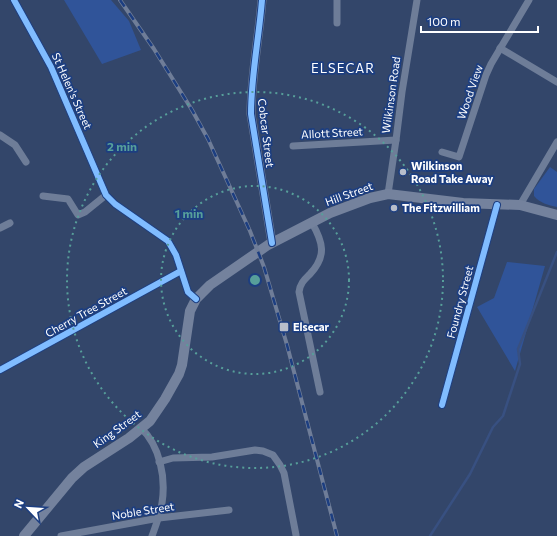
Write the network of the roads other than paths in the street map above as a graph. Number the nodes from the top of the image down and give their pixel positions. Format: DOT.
graph roads {
  1 [pos="14,0"];
  2 [pos="262,0"];
  3 [pos="337,0"];
  4 [pos="417,0"];
  5 [pos="529,0"];
  6 [pos="337,23"];
  7 [pos="500,48"];
  8 [pos="557,82"];
  9 [pos="0,135"];
  10 [pos="396,140"];
  11 [pos="557,142"];
  12 [pos="293,146"];
  13 [pos="442,152"];
  14 [pos="26,162"];
  15 [pos="388,194"];
  16 [pos="106,195"];
  17 [pos="43,196"];
  18 [pos="497,204"];
  19 [pos="520,205"];
  20 [pos="557,215"];
  21 [pos="10,223"];
  22 [pos="312,223"];
  23 [pos="0,228"];
  24 [pos="270,244"];
  25 [pos="181,271"];
  26 [pos="196,298"];
  27 [pos="0,370"];
  28 [pos="320,392"];
  29 [pos="442,405"];
  30 [pos="141,428"];
  31 [pos="159,462"];
  32 [pos="229,510"];
  33 [pos="158,518"];
  34 [pos="296,535"];
  35 [pos="24,536"];
  36 [pos="61,536"];
  37 [pos="152,536"];
  1 -- 16 [label="street, St Helen's Street"];
  2 -- 24 [label="street, Cobcar Street"];
  3 -- 6 [label="street"];
  4 -- 10 [label="street, Wilkinson Road"];
  5 -- 7 [label="street, Wood View"];
  7 -- 8 [label="street"];
  7 -- 13 [label="street, Wood View"];
  9 -- 14 [label="street"];
  10 -- 12 [label="street, Allott Street"];
  10 -- 15 [label="street, Wilkinson Road"];
  11 -- 19 [label="street"];
  15 -- 18 [label="main road, Hill Street"];
  15 -- 22 [label="main road, Hill Street"];
  16 -- 17 [label="street"];
  16 -- 25 [label="street, St Helen's Street"];
  18 -- 19 [label="main road, Hill Street"];
  18 -- 29 [label="street, Foundry Street"];
  19 -- 20 [label="main road, Hill Street"];
  21 -- 23 [label="street"];
  22 -- 24 [label="main road, Hill Street"];
  22 -- 28 [label="street"];
  24 -- 26 [label="main road, Hill Street"];
  25 -- 26 [label="street, St Helen's Street"];
  25 -- 27 [label="street, Cherry Tree Street"];
  26 -- 30 [label="main road, King Street"];
  30 -- 31 [label="street"];
  30 -- 35 [label="main road, King Street"];
  31 -- 33 [label="street"];
  31 -- 34 [label="street"];
  32 -- 33 [label="street, Noble Street"];
  33 -- 36 [label="street, Noble Street"];
  33 -- 37 [label="street"];
}
